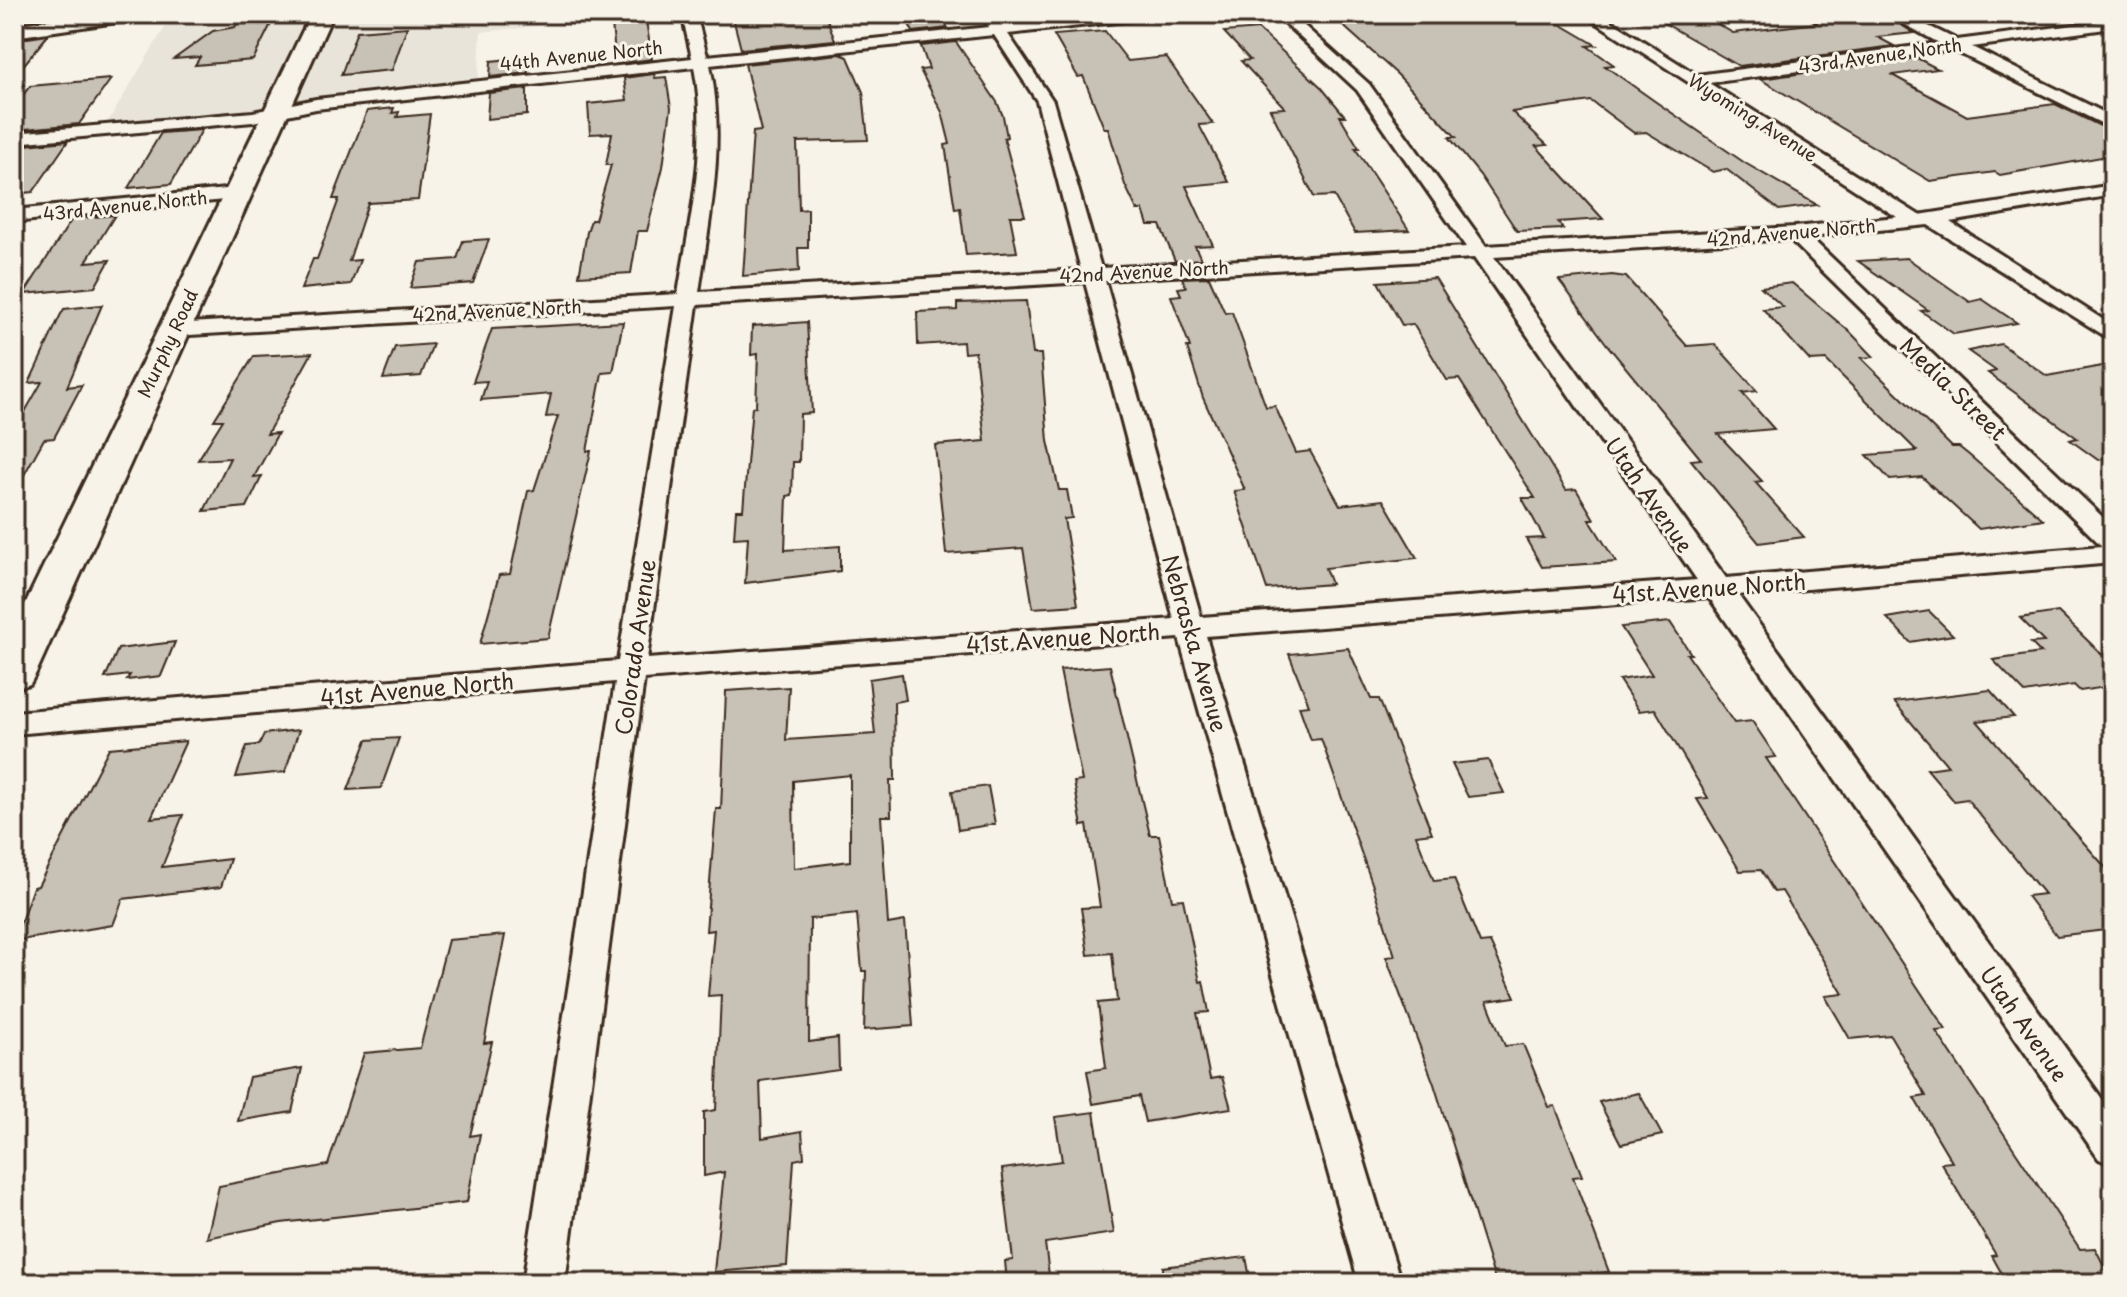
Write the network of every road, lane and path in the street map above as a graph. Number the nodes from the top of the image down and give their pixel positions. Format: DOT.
graph roads {
  1 [pos="130,14"];
  2 [pos="322,14"];
  3 [pos="689,14"];
  4 [pos="1152,14"];
  5 [pos="1282,14"];
  6 [pos="1590,14"];
  7 [pos="1893,14"];
  8 [pos="993,22"];
  9 [pos="2113,24"];
  10 [pos="14,31"];
  11 [pos="1954,45"];
  12 [pos="702,63"];
  13 [pos="1694,80"];
  14 [pos="276,112"];
  15 [pos="2113,124"];
  16 [pos="14,138"];
  17 [pos="2113,190"];
  18 [pos="236,194"];
  19 [pos="14,216"];
  20 [pos="1924,220"];
  21 [pos="1795,233"];
  22 [pos="1480,254"];
  23 [pos="1093,274"];
  24 [pos="685,299"];
  25 [pos="173,330"];
  26 [pos="2113,335"];
  27 [pos="2113,542"];
  28 [pos="2113,554"];
  29 [pos="1715,586"];
  30 [pos="1190,627"];
  31 [pos="631,670"];
  32 [pos="14,673"];
  33 [pos="14,723"];
  34 [pos="2113,1146"];
  35 [pos="544,1283"];
  36 [pos="1380,1283"];
  1 -- 10 [label="street"];
  2 -- 14 [label="main road, Murphy Road"];
  3 -- 12 [label="street, Colorado Avenue"];
  4 -- 8 [label="street, 44th Avenue North"];
  5 -- 22 [label="street, Utah Avenue"];
  6 -- 13 [label="street, Wyoming Avenue"];
  7 -- 11 [label="street"];
  8 -- 12 [label="street, 44th Avenue North"];
  8 -- 23 [label="street, Nebraska Avenue"];
  9 -- 11 [label="street, 43rd Avenue North"];
  11 -- 13 [label="street, 43rd Avenue North"];
  11 -- 15 [label="street"];
  12 -- 14 [label="street, 44th Avenue North"];
  12 -- 24 [label="street, Colorado Avenue"];
  13 -- 20 [label="street, Wyoming Avenue"];
  14 -- 16 [label="street, 44th Avenue North"];
  14 -- 18 [label="main road, Murphy Road"];
  17 -- 20 [label="street, 42nd Avenue North"];
  18 -- 19 [label="street, 43rd Avenue North"];
  18 -- 25 [label="main road, Murphy Road"];
  20 -- 21 [label="street, 42nd Avenue North"];
  20 -- 26 [label="street, Wyoming Avenue"];
  21 -- 22 [label="street, 42nd Avenue North"];
  21 -- 27 [label="street, Media Street"];
  22 -- 23 [label="street, 42nd Avenue North"];
  22 -- 29 [label="street, Utah Avenue"];
  23 -- 24 [label="street, 42nd Avenue North"];
  23 -- 30 [label="street, Nebraska Avenue"];
  24 -- 25 [label="street, 42nd Avenue North"];
  24 -- 31 [label="street, Colorado Avenue"];
  25 -- 32 [label="main road, Murphy Road"];
  28 -- 29 [label="street, 41st Avenue North"];
  29 -- 30 [label="street, 41st Avenue North"];
  29 -- 34 [label="street, Utah Avenue"];
  30 -- 31 [label="street, 41st Avenue North"];
  30 -- 36 [label="street, Nebraska Avenue"];
  31 -- 33 [label="street, 41st Avenue North"];
  31 -- 35 [label="street, Colorado Avenue"];
}
